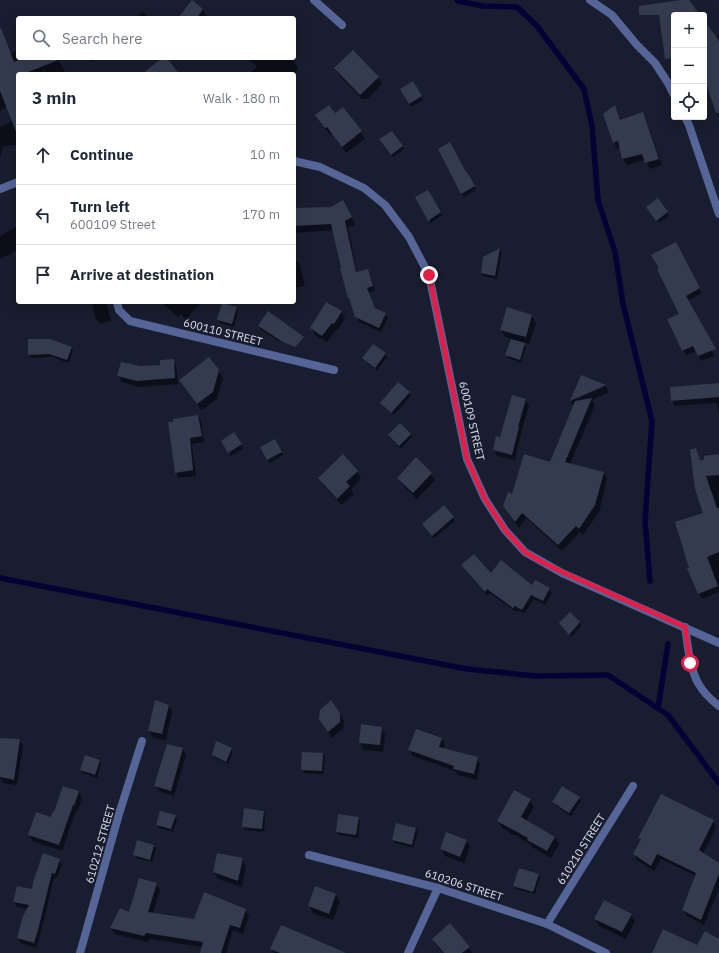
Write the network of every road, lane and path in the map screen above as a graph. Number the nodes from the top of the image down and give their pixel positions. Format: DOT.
graph roads {
  1 [pos="314,0"];
  2 [pos="590,0"];
  3 [pos="342,25"];
  4 [pos="671,89"];
  5 [pos="686,120"];
  6 [pos="296,161"];
  7 [pos="16,183"];
  8 [pos="0,189"];
  9 [pos="716,195"];
  10 [pos="719,214"];
  11 [pos="118,304"];
  12 [pos="334,370"];
  13 [pos="685,627"];
  14 [pos="719,643"];
  15 [pos="719,706"];
  16 [pos="142,741"];
  17 [pos="633,786"];
  18 [pos="309,855"];
  19 [pos="438,888"];
  20 [pos="547,924"];
  21 [pos="80,953"];
  22 [pos="408,953"];
  23 [pos="606,953"];
  1 -- 3 [label="street"];
  2 -- 4 [label="street"];
  5 -- 9 [label="street"];
  6 -- 13 [label="street, 600109 STREET"];
  7 -- 8 [label="street"];
  9 -- 10 [label="street"];
  11 -- 12 [label="street, 600110 STREET"];
  13 -- 14 [label="street, 600109 STREET"];
  13 -- 15 [label="street"];
  16 -- 21 [label="street, 610212 STREET"];
  17 -- 20 [label="street, 610210 STREET"];
  18 -- 19 [label="street, 610206 STREET"];
  19 -- 20 [label="street, 610206 STREET"];
  19 -- 22 [label="street"];
  20 -- 23 [label="street, 610206 STREET"];
}
